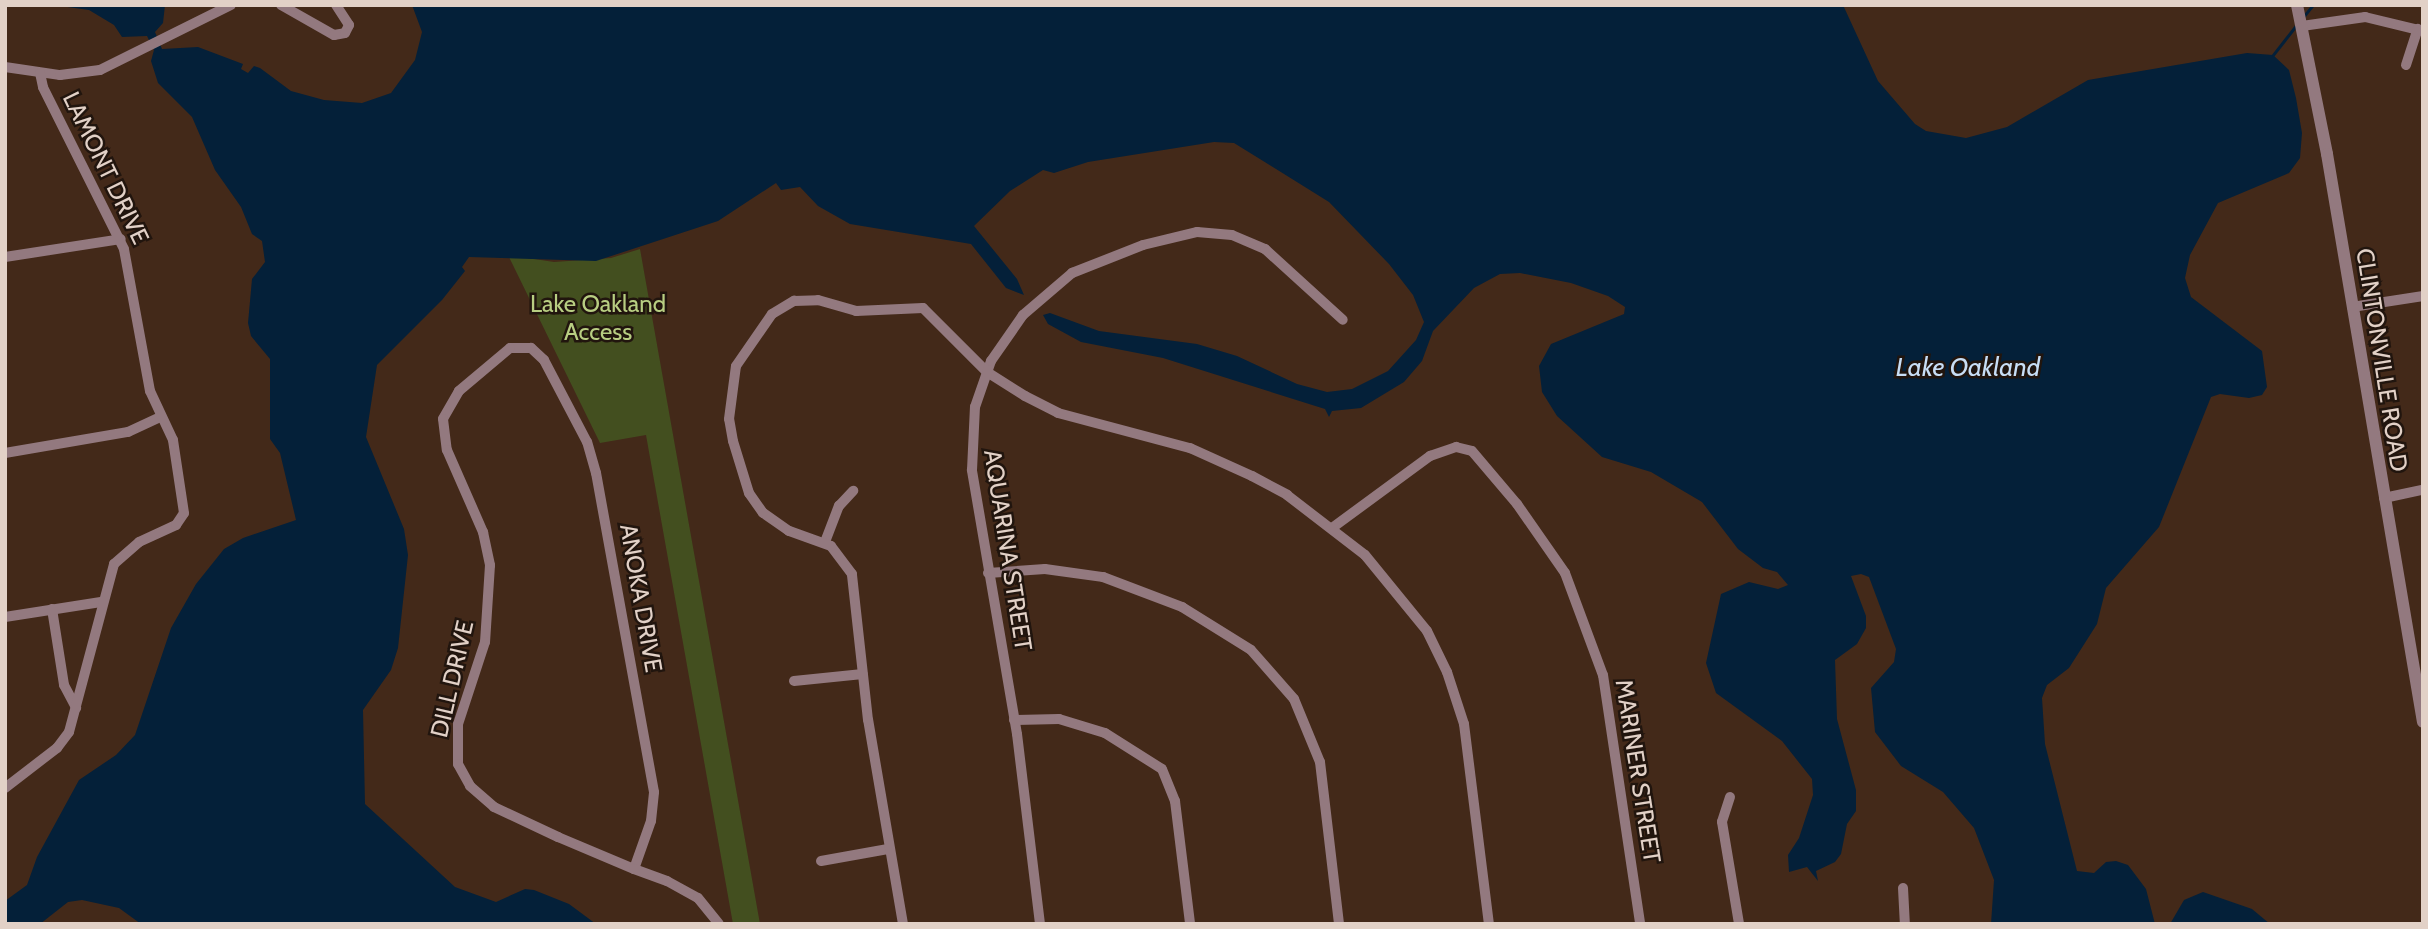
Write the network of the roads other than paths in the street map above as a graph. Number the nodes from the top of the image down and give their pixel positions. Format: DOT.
graph roads {
  1 [pos="231,5"];
  2 [pos="281,5"];
  3 [pos="336,5"];
  4 [pos="2297,5"];
  5 [pos="2302,26"];
  6 [pos="2420,30"];
  7 [pos="2406,65"];
  8 [pos="5,67"];
  9 [pos="40,73"];
  10 [pos="121,239"];
  11 [pos="5,257"];
  12 [pos="2423,296"];
  13 [pos="2352,307"];
  14 [pos="1343,320"];
  15 [pos="531,348"];
  16 [pos="988,372"];
  17 [pos="160,417"];
  18 [pos="5,453"];
  19 [pos="2423,490"];
  20 [pos="853,491"];
  21 [pos="2384,498"];
  22 [pos="1332,528"];
  23 [pos="825,542"];
  24 [pos="988,573"];
  25 [pos="101,602"];
  26 [pos="52,609"];
  27 [pos="5,617"];
  28 [pos="863,674"];
  29 [pos="794,681"];
  30 [pos="76,708"];
  31 [pos="1014,720"];
  32 [pos="2423,722"];
  33 [pos="5,788"];
  34 [pos="1730,797"];
  35 [pos="888,849"];
  36 [pos="821,861"];
  37 [pos="634,869"];
  38 [pos="1903,888"];
  39 [pos="719,924"];
  40 [pos="903,924"];
  41 [pos="1040,924"];
  42 [pos="1190,924"];
  43 [pos="1339,924"];
  44 [pos="1489,924"];
  45 [pos="1640,924"];
  46 [pos="1739,924"];
  47 [pos="1905,924"];
  1 -- 9 [label="street"];
  2 -- 3 [label="street"];
  4 -- 5 [label="street, CLINTONVILLE ROAD"];
  5 -- 6 [label="street"];
  5 -- 13 [label="street, CLINTONVILLE ROAD"];
  6 -- 7 [label="street"];
  8 -- 9 [label="street"];
  9 -- 10 [label="street, LAMONT DRIVE"];
  10 -- 11 [label="street"];
  10 -- 17 [label="street, LAMONT DRIVE"];
  12 -- 13 [label="street"];
  13 -- 21 [label="street, CLINTONVILLE ROAD"];
  14 -- 16 [label="street, AQUARINA STREET"];
  15 -- 37 [label="street, ANOKA DRIVE"];
  15 -- 37 [label="street, DILL DRIVE"];
  16 -- 22 [label="street"];
  16 -- 23 [label="street"];
  16 -- 24 [label="street, AQUARINA STREET"];
  17 -- 18 [label="street"];
  17 -- 25 [label="street, LAMONT DRIVE"];
  19 -- 21 [label="street"];
  20 -- 23 [label="street"];
  21 -- 32 [label="street, CLINTONVILLE ROAD"];
  22 -- 44 [label="street"];
  22 -- 45 [label="street, MARINER STREET"];
  23 -- 28 [label="street"];
  24 -- 31 [label="street, AQUARINA STREET"];
  24 -- 43 [label="street"];
  25 -- 26 [label="street"];
  25 -- 30 [label="street"];
  26 -- 27 [label="street"];
  26 -- 30 [label="street"];
  28 -- 29 [label="street"];
  28 -- 35 [label="street"];
  30 -- 33 [label="street"];
  31 -- 41 [label="street, AQUARINA STREET"];
  31 -- 42 [label="street"];
  34 -- 46 [label="street"];
  35 -- 36 [label="street"];
  35 -- 40 [label="street"];
  37 -- 39 [label="street, DILL DRIVE"];
  38 -- 47 [label="street"];
}
